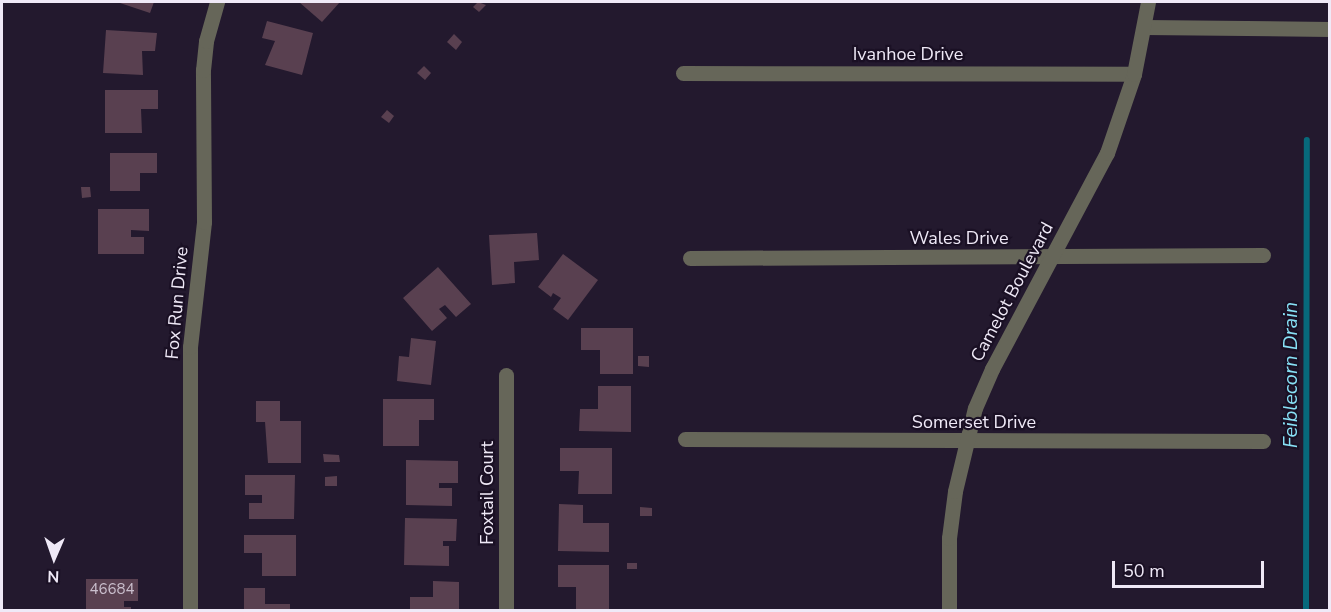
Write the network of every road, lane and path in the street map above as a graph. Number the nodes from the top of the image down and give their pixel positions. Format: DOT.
graph roads {
  1 [pos="217,2"];
  2 [pos="1148,2"];
  3 [pos="1144,27"];
  4 [pos="1329,28"];
  5 [pos="683,73"];
  6 [pos="1134,74"];
  7 [pos="1263,255"];
  8 [pos="690,258"];
  9 [pos="1052,258"];
  10 [pos="506,375"];
  11 [pos="685,439"];
  12 [pos="1263,441"];
  13 [pos="967,442"];
  14 [pos="190,610"];
  15 [pos="506,610"];
  16 [pos="949,610"];
  1 -- 14 [label="street, Fox Run Drive"];
  2 -- 3 [label="street, Camelot Boulevard"];
  3 -- 4 [label="street"];
  3 -- 6 [label="street, Camelot Boulevard"];
  5 -- 6 [label="street, Ivanhoe Drive"];
  6 -- 9 [label="street, Camelot Boulevard"];
  7 -- 9 [label="street, Wales Drive"];
  8 -- 9 [label="street, Wales Drive"];
  9 -- 13 [label="street, Camelot Boulevard"];
  10 -- 15 [label="street, Foxtail Court"];
  11 -- 13 [label="street, Somerset Drive"];
  12 -- 13 [label="street, Somerset Drive"];
  13 -- 16 [label="street, Camelot Boulevard"];
}
